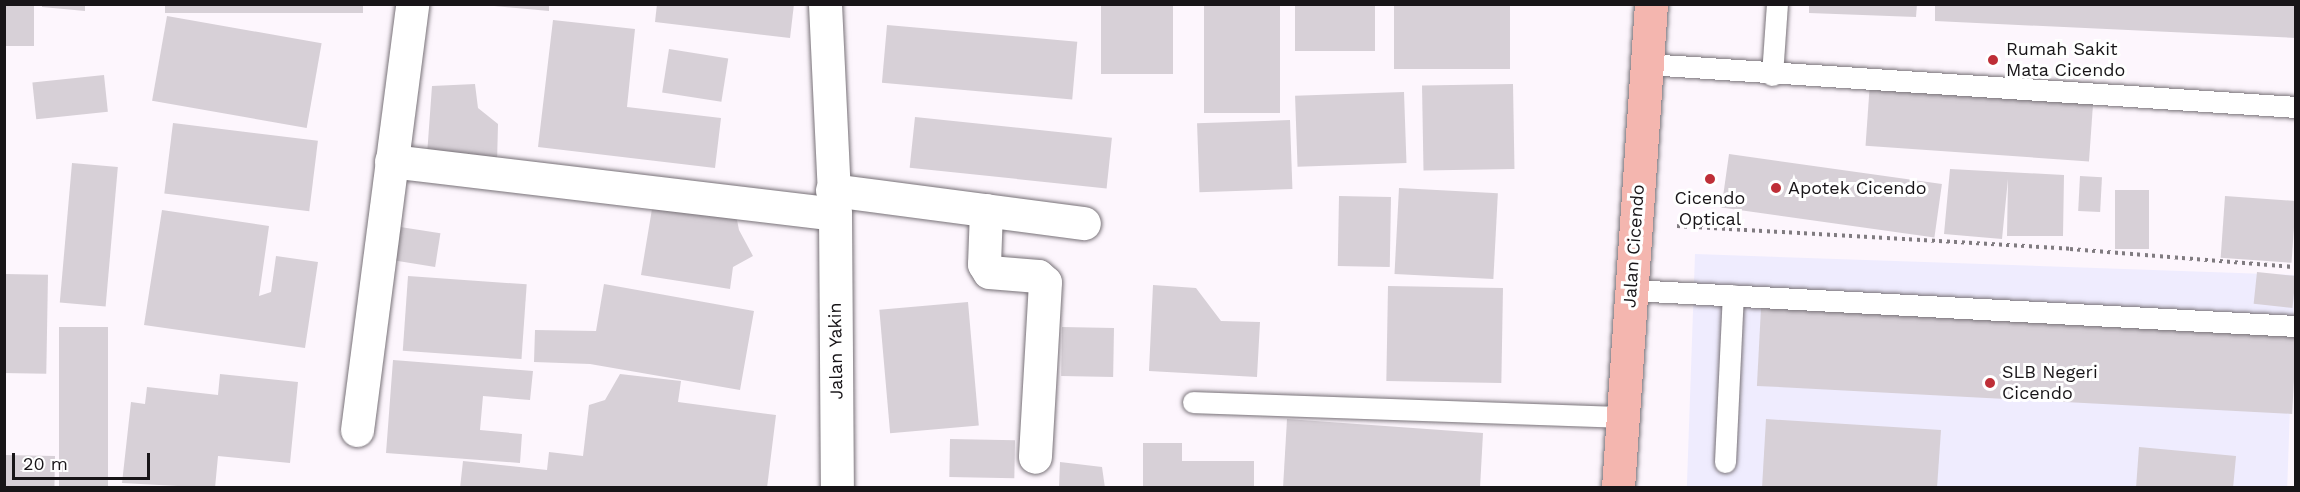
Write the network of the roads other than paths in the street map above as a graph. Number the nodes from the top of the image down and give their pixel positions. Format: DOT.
graph roads {
  1 [pos="412,4"];
  2 [pos="825,4"];
  3 [pos="1651,4"];
  4 [pos="1777,4"];
  5 [pos="1647,64"];
  6 [pos="1772,75"];
  7 [pos="2295,107"];
  8 [pos="391,160"];
  9 [pos="833,202"];
  10 [pos="986,210"];
  11 [pos="1084,223"];
  12 [pos="1630,290"];
  13 [pos="1733,295"];
  14 [pos="2295,326"];
  15 [pos="1193,402"];
  16 [pos="1623,417"];
  17 [pos="357,430"];
  18 [pos="1035,457"];
  19 [pos="1725,462"];
  20 [pos="837,488"];
  21 [pos="1618,488"];
  1 -- 8 [label="street"];
  2 -- 9 [label="street, Jalan Yakin"];
  3 -- 5 [label="main road, Jalan Cicendo"];
  4 -- 6 [label="lane"];
  5 -- 6 [label="lane"];
  5 -- 12 [label="main road, Jalan Cicendo"];
  6 -- 7 [label="lane"];
  8 -- 9 [label="street"];
  8 -- 17 [label="street"];
  9 -- 10 [label="street"];
  9 -- 20 [label="street, Jalan Yakin"];
  10 -- 11 [label="street"];
  10 -- 18 [label="street"];
  12 -- 13 [label="lane"];
  12 -- 16 [label="main road, Jalan Cicendo"];
  13 -- 14 [label="lane"];
  13 -- 19 [label="lane"];
  15 -- 16 [label="lane"];
  16 -- 21 [label="main road, Jalan Cicendo"];
}
